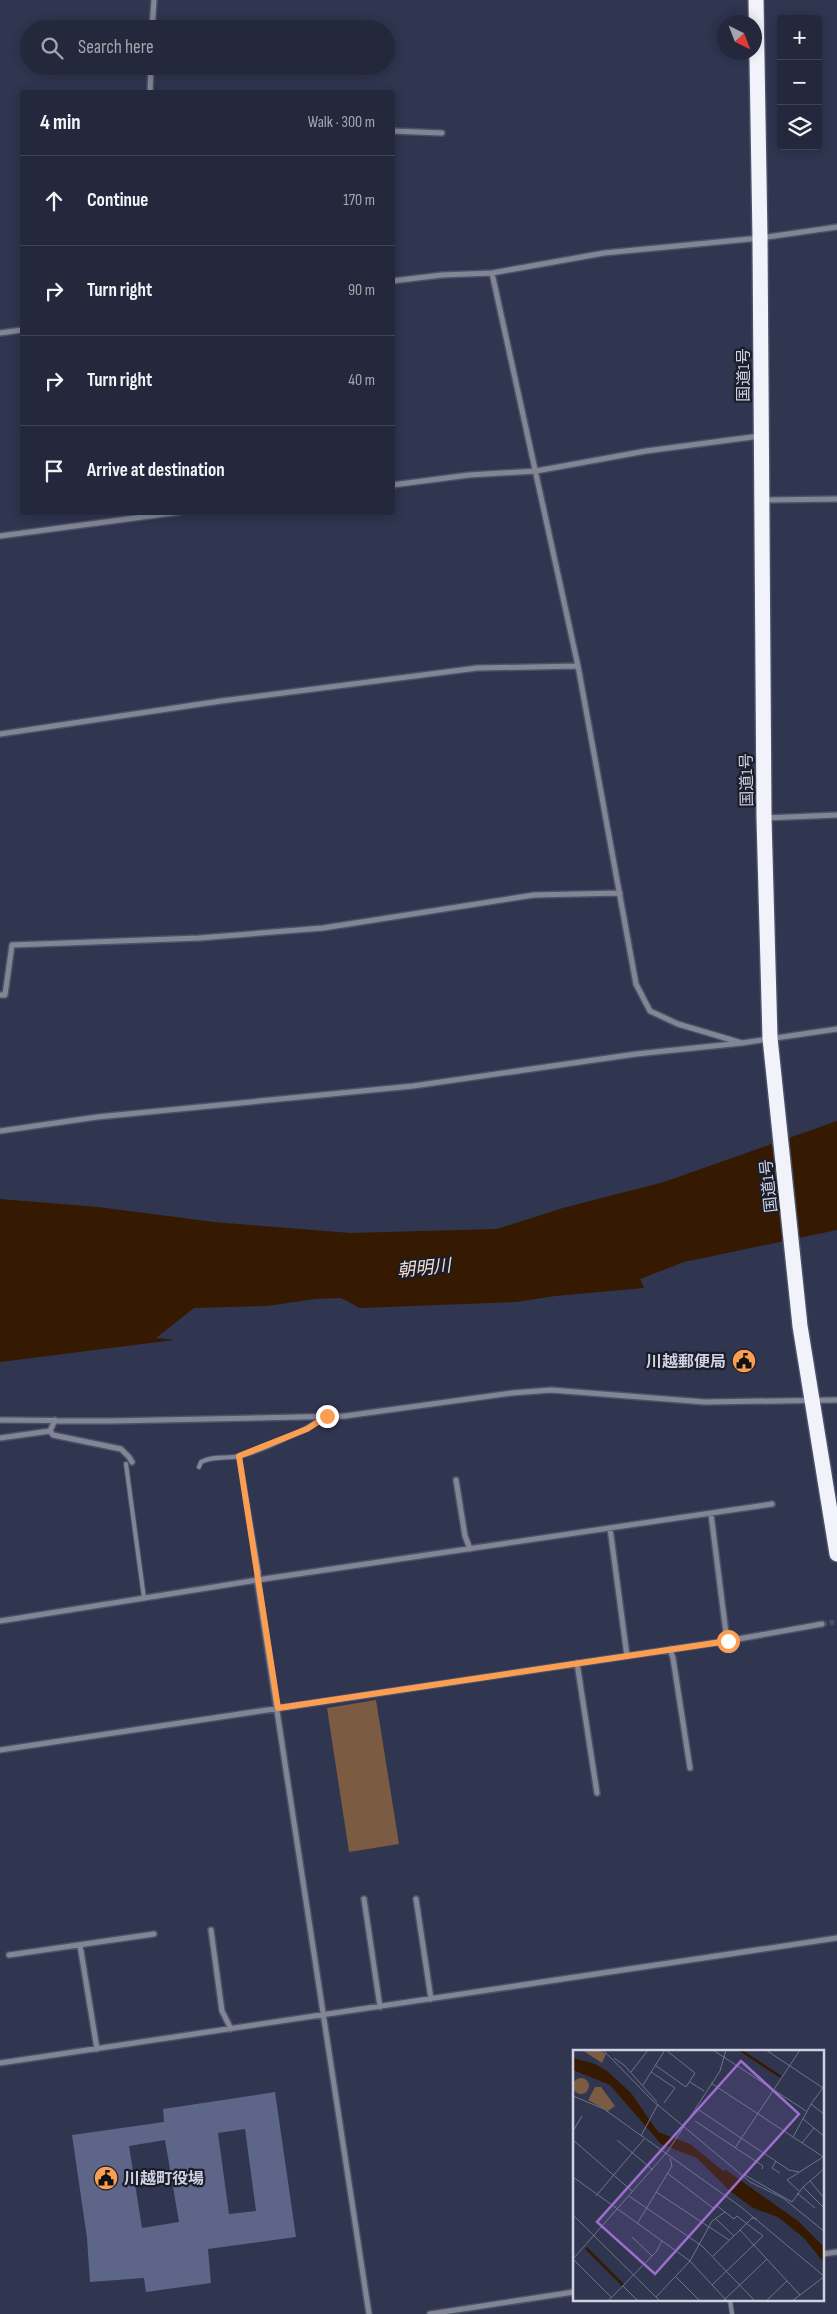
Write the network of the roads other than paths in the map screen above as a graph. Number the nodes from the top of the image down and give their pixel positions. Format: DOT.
graph roads {
  1 [pos="154,0"];
  2 [pos="756,0"];
  3 [pos="153,20"];
  4 [pos="151,75"];
  5 [pos="150,90"];
  6 [pos="395,131"];
  7 [pos="442,133"];
  8 [pos="837,227"];
  9 [pos="760,238"];
  10 [pos="492,273"];
  11 [pos="395,281"];
  12 [pos="20,330"];
  13 [pos="0,333"];
  14 [pos="761,436"];
  15 [pos="536,471"];
  16 [pos="395,485"];
  17 [pos="837,499"];
  18 [pos="762,500"];
  19 [pos="158,515"];
  20 [pos="0,536"];
  21 [pos="578,666"];
  22 [pos="0,734"];
  23 [pos="837,815"];
  24 [pos="764,818"];
  25 [pos="620,893"];
  26 [pos="0,995"];
  27 [pos="837,1029"];
  28 [pos="770,1038"];
  29 [pos="742,1043"];
  30 [pos="0,1131"];
  31 [pos="810,1400"];
  32 [pos="837,1400"];
  33 [pos="327,1416"];
  34 [pos="0,1420"];
  35 [pos="55,1420"];
  36 [pos="50,1431"];
  37 [pos="0,1438"];
  38 [pos="239,1456"];
  39 [pos="132,1462"];
  40 [pos="126,1464"];
  41 [pos="200,1467"];
  42 [pos="456,1480"];
  43 [pos="772,1504"];
  44 [pos="711,1514"];
  45 [pos="610,1528"];
  46 [pos="470,1549"];
  47 [pos="837,1554"];
  48 [pos="257,1580"];
  49 [pos="144,1598"];
  50 [pos="0,1621"];
  51 [pos="822,1624"];
  52 [pos="728,1641"];
  53 [pos="670,1649"];
  54 [pos="627,1656"];
  55 [pos="577,1663"];
  56 [pos="278,1708"];
  57 [pos="0,1750"];
  58 [pos="690,1768"];
  59 [pos="597,1793"];
  60 [pos="416,1898"];
  61 [pos="364,1899"];
  62 [pos="211,1930"];
  63 [pos="154,1934"];
  64 [pos="837,1938"];
  65 [pos="80,1945"];
  66 [pos="9,1955"];
  67 [pos="431,1999"];
  68 [pos="380,2006"];
  69 [pos="324,2015"];
  70 [pos="231,2029"];
  71 [pos="96,2049"];
  72 [pos="0,2063"];
  73 [pos="837,2252"];
  74 [pos="824,2254"];
  75 [pos="573,2292"];
  76 [pos="369,2314"];
  77 [pos="430,2314"];
  1 -- 3 [label="street"];
  2 -- 9 [label="highway, 国道1号"];
  4 -- 5 [label="street"];
  6 -- 7 [label="street"];
  8 -- 9 [label="street"];
  9 -- 10 [label="street"];
  9 -- 14 [label="highway, 国道1号"];
  10 -- 11 [label="street"];
  10 -- 15 [label="street"];
  12 -- 13 [label="street"];
  14 -- 15 [label="street"];
  14 -- 18 [label="highway, 国道1号"];
  15 -- 16 [label="street"];
  15 -- 21 [label="street"];
  17 -- 18 [label="street"];
  18 -- 24 [label="highway, 国道1号"];
  19 -- 20 [label="street"];
  21 -- 22 [label="street"];
  21 -- 25 [label="street"];
  23 -- 24 [label="street"];
  24 -- 28 [label="highway, 国道1号"];
  25 -- 26 [label="street"];
  25 -- 29 [label="street"];
  27 -- 28 [label="street"];
  28 -- 29 [label="street"];
  28 -- 31 [label="highway, 国道1号"];
  29 -- 30 [label="street"];
  31 -- 32 [label="street"];
  31 -- 33 [label="street"];
  31 -- 47 [label="highway, 国道1号"];
  33 -- 35 [label="street"];
  33 -- 38 [label="lane"];
  34 -- 35 [label="street"];
  35 -- 36 [label="street"];
  36 -- 37 [label="street"];
  36 -- 39 [label="street"];
  38 -- 41 [label="lane"];
  38 -- 48 [label="lane"];
  40 -- 49 [label="lane"];
  42 -- 46 [label="street"];
  43 -- 44 [label="street"];
  44 -- 45 [label="street"];
  44 -- 52 [label="street"];
  45 -- 46 [label="street"];
  45 -- 54 [label="street"];
  46 -- 48 [label="street"];
  48 -- 49 [label="street"];
  48 -- 56 [label="street"];
  49 -- 50 [label="street"];
  51 -- 52 [label="street"];
  52 -- 53 [label="street"];
  53 -- 54 [label="street"];
  53 -- 58 [label="street"];
  54 -- 55 [label="street"];
  55 -- 56 [label="street"];
  55 -- 59 [label="street"];
  56 -- 57 [label="street"];
  56 -- 69 [label="street"];
  60 -- 67 [label="street"];
  61 -- 68 [label="street"];
  62 -- 70 [label="street"];
  63 -- 65 [label="street"];
  64 -- 67 [label="street"];
  65 -- 66 [label="street"];
  65 -- 71 [label="street"];
  67 -- 68 [label="street"];
  68 -- 69 [label="street"];
  69 -- 70 [label="street"];
  69 -- 76 [label="street"];
  70 -- 71 [label="street"];
  71 -- 72 [label="street"];
  73 -- 74 [label="street"];
  75 -- 77 [label="street"];
}
